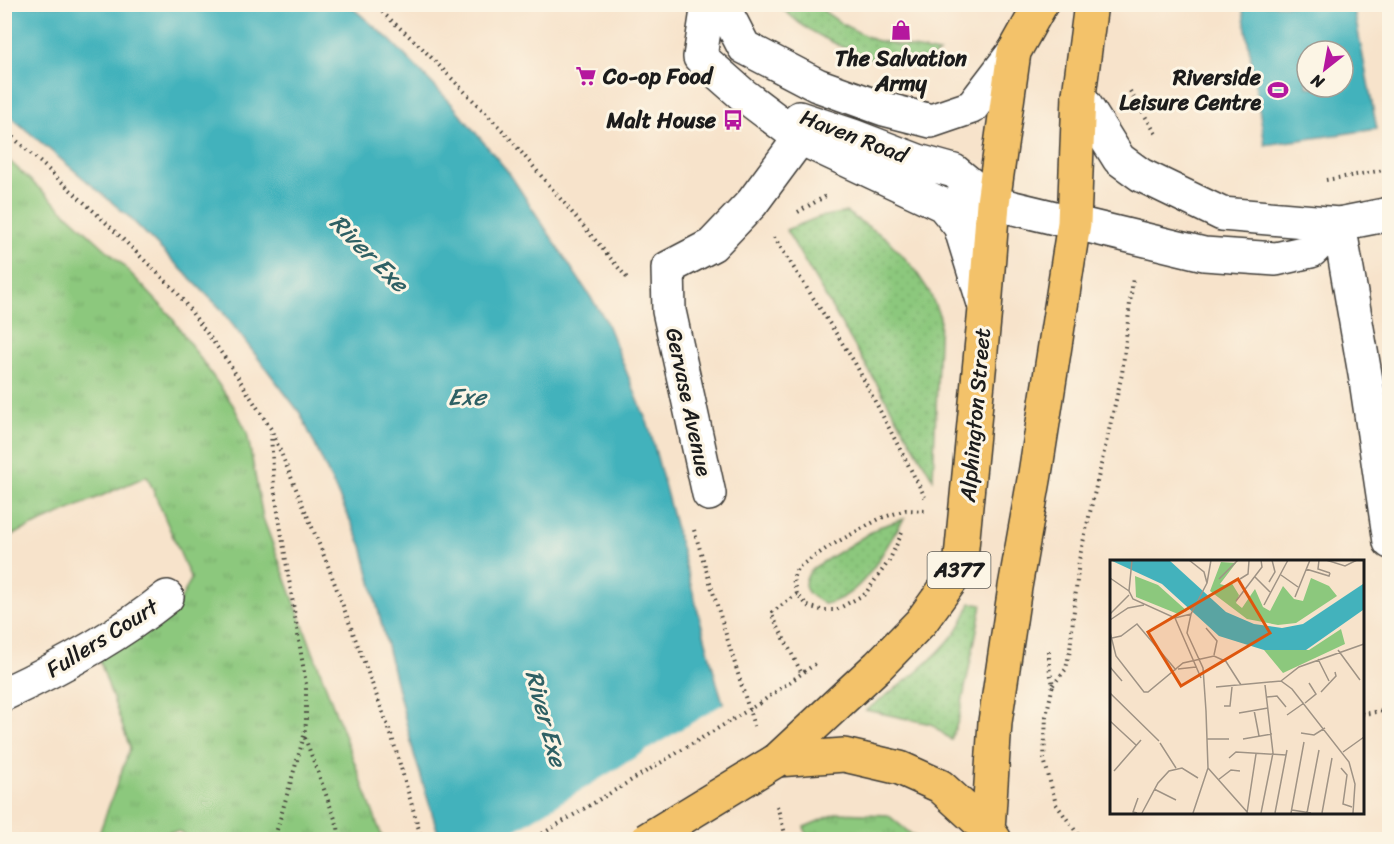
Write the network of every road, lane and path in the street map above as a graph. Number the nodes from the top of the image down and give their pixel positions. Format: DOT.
graph roads {
  1 [pos="373,4"];
  2 [pos="708,4"];
  3 [pos="714,4"];
  4 [pos="722,4"];
  5 [pos="1041,4"];
  6 [pos="1090,4"];
  7 [pos="1014,52"];
  8 [pos="1130,91"];
  9 [pos="1079,95"];
  10 [pos="4,129"];
  11 [pos="800,138"];
  12 [pos="1159,138"];
  13 [pos="1389,170"];
  14 [pos="1324,180"];
  15 [pos="835,197"];
  16 [pos="752,203"];
  17 [pos="993,203"];
  18 [pos="943,205"];
  19 [pos="796,214"];
  20 [pos="1389,214"];
  21 [pos="1074,223"];
  22 [pos="1339,224"];
  23 [pos="1134,271"];
  24 [pos="630,291"];
  25 [pos="985,309"];
  26 [pos="271,429"];
  27 [pos="709,494"];
  28 [pos="927,500"];
  29 [pos="933,511"];
  30 [pos="692,522"];
  31 [pos="903,533"];
  32 [pos="1389,542"];
  33 [pos="797,594"];
  34 [pos="167,597"];
  35 [pos="1050,641"];
  36 [pos="820,661"];
  37 [pos="802,674"];
  38 [pos="1053,685"];
  39 [pos="4,694"];
  40 [pos="1389,710"];
  41 [pos="1364,714"];
  42 [pos="304,736"];
  43 [pos="767,748"];
  44 [pos="777,805"];
  45 [pos="992,835"];
  46 [pos="274,840"];
  47 [pos="339,840"];
  48 [pos="422,840"];
  49 [pos="532,840"];
  50 [pos="646,840"];
  51 [pos="787,840"];
  52 [pos="1082,840"];
  1 -- 24 [label="path"];
  2 -- 11 [label="street, Haven Road"];
  3 -- 17 [label="street, Haven Road"];
  4 -- 7 [label="street, Haven Road"];
  5 -- 7 [label="highway, Alphington Street / A377"];
  6 -- 9 [label="highway, A377"];
  7 -- 17 [label="highway, Alphington Street / A377"];
  8 -- 12 [label="path"];
  9 -- 21 [label="highway, A377"];
  9 -- 22 [label="street"];
  10 -- 26 [label="path"];
  11 -- 16 [label="street"];
  11 -- 18 [label="street, Haven Road"];
  13 -- 14 [label="path"];
  15 -- 19 [label="path"];
  16 -- 27 [label="street, Gervase Avenue"];
  16 -- 28 [label="path"];
  17 -- 18 [label="street, Haven Road"];
  17 -- 21 [label="street"];
  17 -- 25 [label="highway, Alphington Street / A377"];
  18 -- 25 [label="street, Haven Road"];
  20 -- 22 [label="street"];
  21 -- 22 [label="street"];
  21 -- 45 [label="highway, A377"];
  22 -- 32 [label="street"];
  23 -- 38 [label="path"];
  25 -- 43 [label="highway, Alphington Street / A377"];
  26 -- 42 [label="path"];
  26 -- 48 [label="path"];
  29 -- 33 [label="path"];
  30 -- 43 [label="path"];
  31 -- 33 [label="path"];
  33 -- 37 [label="path"];
  34 -- 39 [label="street, Fullers Court"];
  35 -- 38 [label="path"];
  36 -- 37 [label="path"];
  37 -- 49 [label="path, bridge"];
  38 -- 52 [label="path"];
  40 -- 41 [label="path"];
  42 -- 46 [label="path"];
  42 -- 47 [label="path"];
  43 -- 45 [label="highway, A377"];
  43 -- 50 [label="highway, A377, bridge"];
  44 -- 51 [label="path"];
}
